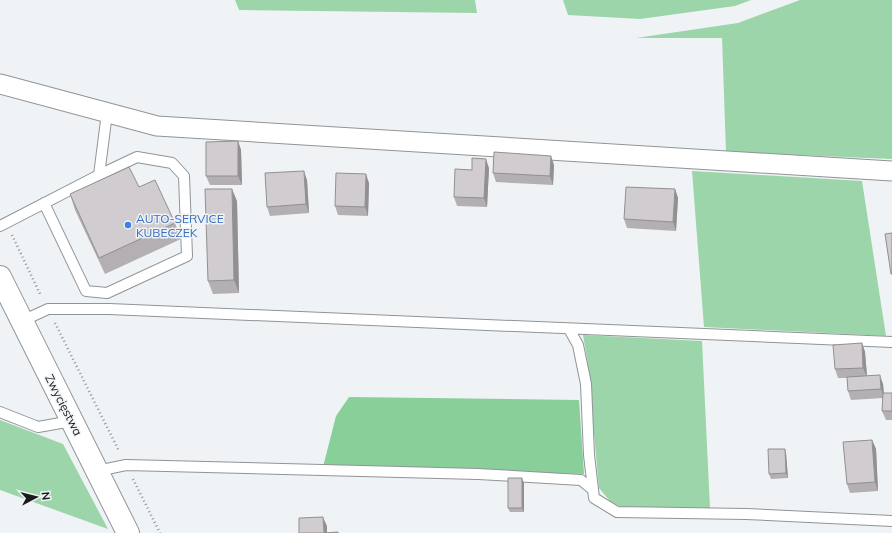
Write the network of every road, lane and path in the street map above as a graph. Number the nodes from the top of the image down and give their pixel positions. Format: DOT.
graph roads {
  1 [pos="0,84"];
  2 [pos="107,112"];
  3 [pos="892,171"];
  4 [pos="99,175"];
  5 [pos="44,203"];
  6 [pos="3,224"];
  7 [pos="0,277"];
  8 [pos="48,309"];
  9 [pos="22,321"];
  10 [pos="569,329"];
  11 [pos="892,342"];
  12 [pos="0,412"];
  13 [pos="72,421"];
  14 [pos="126,465"];
  15 [pos="97,471"];
  16 [pos="593,490"];
  17 [pos="892,521"];
  18 [pos="128,533"];
  19 [pos="160,533"];
  1 -- 2 [label="street"];
  2 -- 3 [label="street"];
  2 -- 4 [label="lane"];
  4 -- 5 [label="lane"];
  4 -- 5 [label="lane"];
  5 -- 6 [label="lane"];
  6 -- 8 [label="path"];
  7 -- 9 [label="main road, Zwycięstwa"];
  8 -- 9 [label="lane"];
  8 -- 10 [label="lane"];
  8 -- 14 [label="path"];
  9 -- 13 [label="main road, Zwycięstwa"];
  10 -- 11 [label="lane"];
  10 -- 16 [label="lane"];
  12 -- 13 [label="lane"];
  13 -- 15 [label="main road, Zwycięstwa"];
  14 -- 15 [label="lane"];
  14 -- 16 [label="lane"];
  14 -- 19 [label="path"];
  15 -- 18 [label="main road, Zwycięstwa"];
  16 -- 17 [label="lane"];
}
